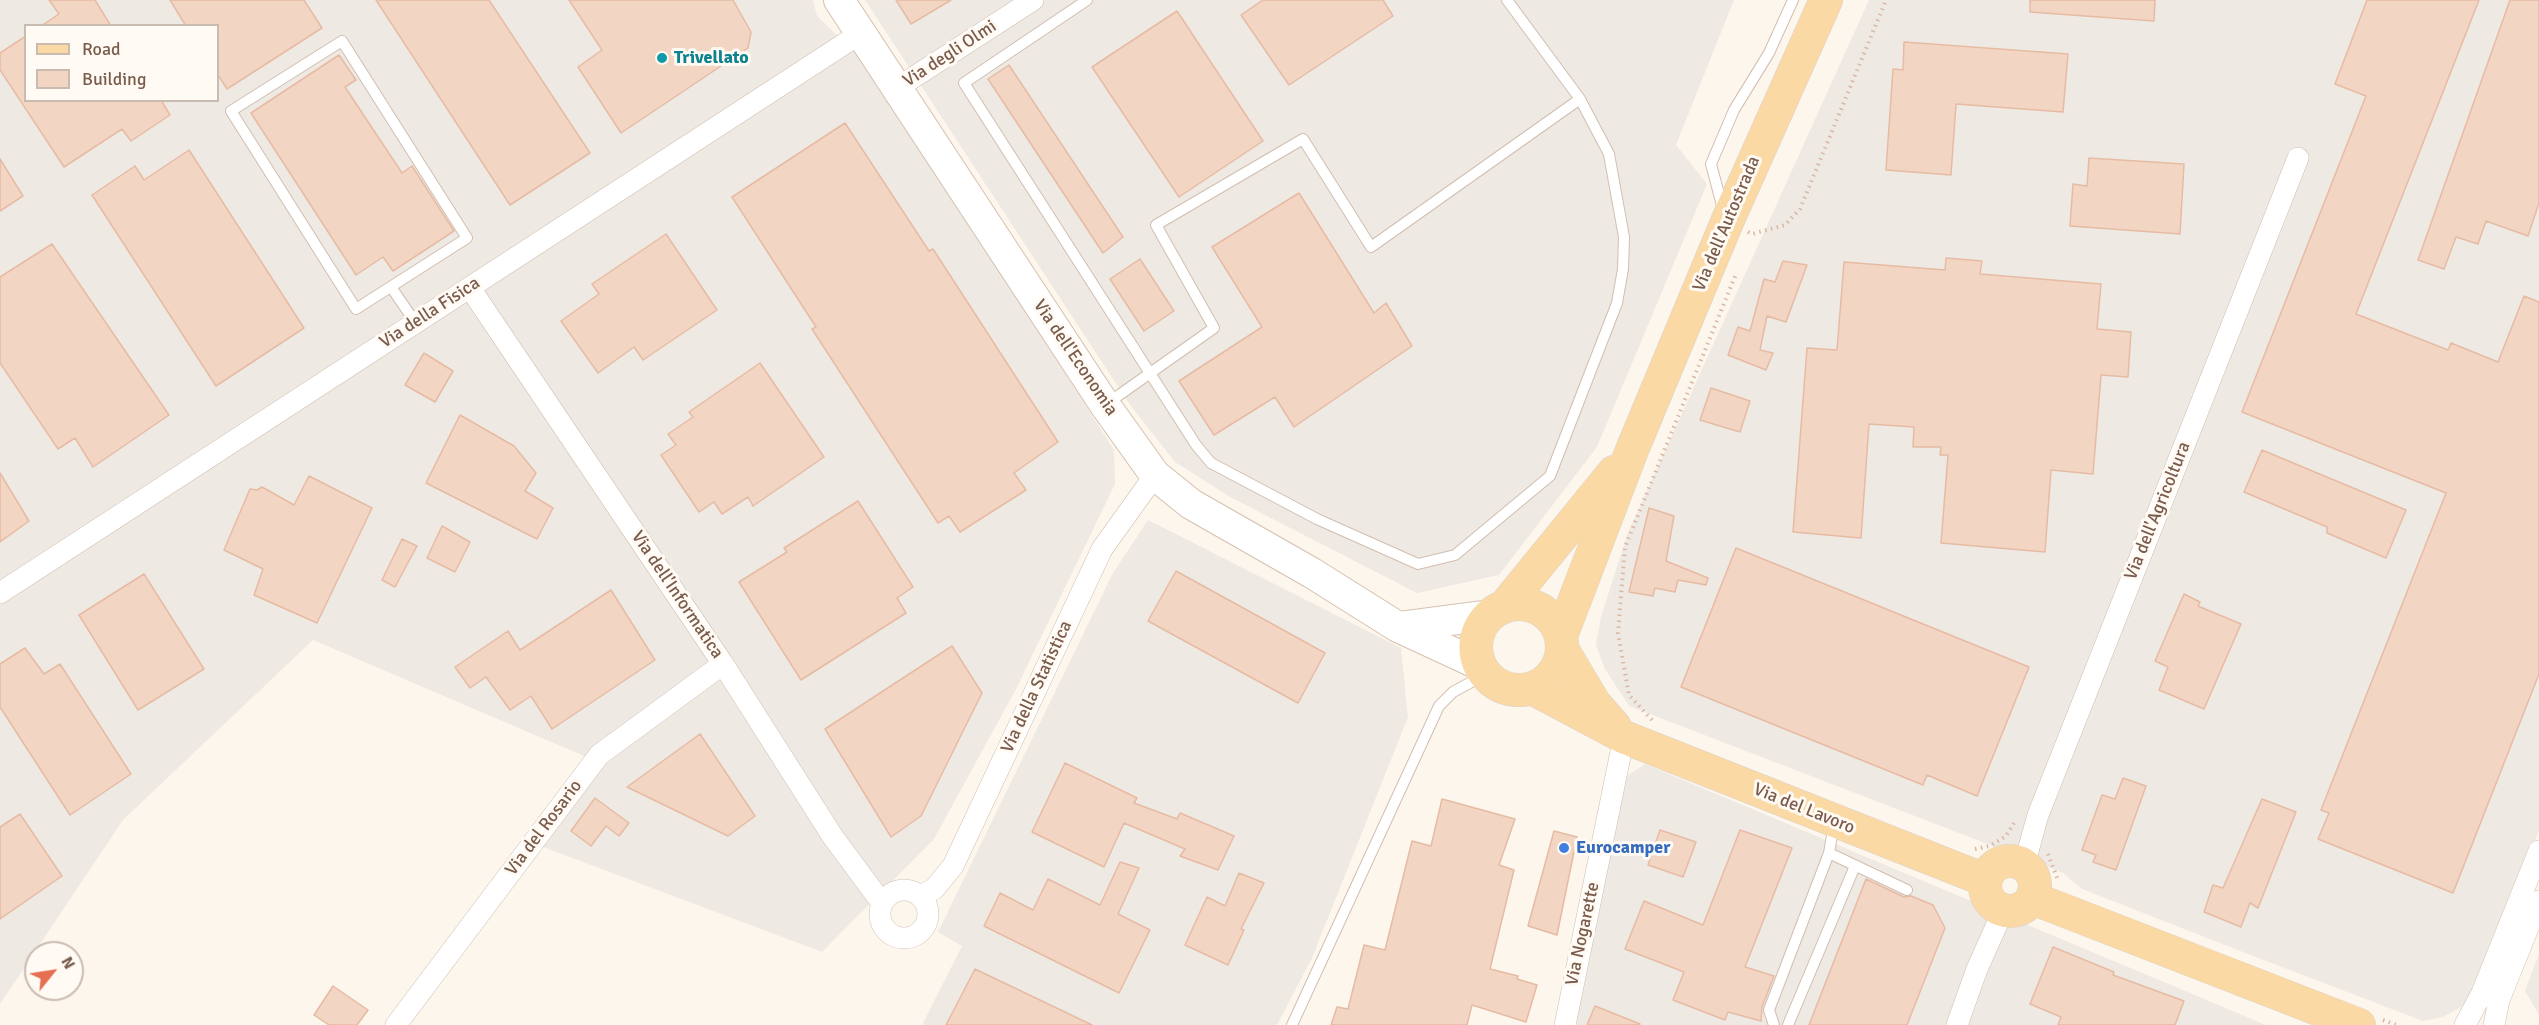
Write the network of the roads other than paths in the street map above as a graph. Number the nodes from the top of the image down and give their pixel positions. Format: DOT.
graph roads {
  1 [pos="839,0"];
  2 [pos="1034,0"];
  3 [pos="1087,0"];
  4 [pos="1508,0"];
  5 [pos="1793,0"];
  6 [pos="1826,0"];
  7 [pos="861,33"];
  8 [pos="897,88"];
  9 [pos="1580,99"];
  10 [pos="2298,158"];
  11 [pos="1737,233"];
  12 [pos="391,286"];
  13 [pos="470,288"];
  14 [pos="415,322"];
  15 [pos="1150,373"];
  16 [pos="1105,405"];
  17 [pos="1632,450"];
  18 [pos="1155,475"];
  19 [pos="0,593"];
  20 [pos="1497,611"];
  21 [pos="1398,627"];
  22 [pos="1561,642"];
  23 [pos="723,663"];
  24 [pos="1483,669"];
  25 [pos="1532,688"];
  26 [pos="1636,742"];
  27 [pos="1834,821"];
  28 [pos="2539,852"];
  29 [pos="1829,853"];
  30 [pos="2024,865"];
  31 [pos="1855,866"];
  32 [pos="1985,880"];
  33 [pos="1907,890"];
  34 [pos="920,896"];
  35 [pos="2032,897"];
  36 [pos="2539,901"];
  37 [pos="882,903"];
  38 [pos="2003,911"];
  39 [pos="396,1025"];
  40 [pos="1292,1025"];
  41 [pos="1565,1025"];
  42 [pos="1774,1025"];
  43 [pos="1788,1025"];
  44 [pos="1957,1025"];
  45 [pos="2359,1025"];
  46 [pos="2465,1025"];
  47 [pos="2494,1025"];
  1 -- 7 [label="main road, Via dell'Economia"];
  2 -- 8 [label="street, Via degli Olmi"];
  3 -- 15 [label="lane"];
  4 -- 9 [label="lane"];
  5 -- 11 [label="lane"];
  6 -- 11 [label="main road, Via dell'Autostrada"];
  7 -- 8 [label="main road, Via dell'Economia"];
  7 -- 13 [label="street, Via della Fisica"];
  8 -- 16 [label="main road, Via dell'Economia"];
  9 -- 15 [label="lane"];
  9 -- 15 [label="lane"];
  10 -- 30 [label="street, Via dell'Agricoltura"];
  11 -- 17 [label="main road, Via dell'Autostrada"];
  12 -- 12 [label="lane"];
  12 -- 14 [label="lane"];
  13 -- 14 [label="street, Via della Fisica"];
  13 -- 23 [label="street, Via dell'Informatica"];
  14 -- 19 [label="street, Via della Fisica"];
  15 -- 16 [label="lane"];
  16 -- 18 [label="main road, Via dell'Economia"];
  17 -- 20 [label="main road, Via dell'Autostrada"];
  17 -- 22 [label="main road, Via dell'Autostrada"];
  18 -- 21 [label="main road, Via dell'Economia"];
  18 -- 34 [label="street, Via della Statistica"];
  20 -- 21 [label="main road"];
  20 -- 22 [label="main road"];
  20 -- 24 [label="main road, Via dell'Autostrada"];
  21 -- 24 [label="main road, Via dell'Economia"];
  22 -- 25 [label="main road, Via dell'Autostrada"];
  22 -- 26 [label="main road, Via del Lavoro"];
  23 -- 37 [label="street, Via dell'Informatica"];
  23 -- 39 [label="street, Via del Rosario"];
  24 -- 25 [label="main road"];
  24 -- 40 [label="lane"];
  25 -- 26 [label="main road, Via del Lavoro"];
  26 -- 27 [label="main road, Via del Lavoro"];
  26 -- 41 [label="street, Via Nogarette"];
  27 -- 29 [label="lane"];
  27 -- 32 [label="main road, Via del Lavoro"];
  28 -- 46 [label="street"];
  29 -- 31 [label="lane"];
  29 -- 42 [label="lane"];
  30 -- 32 [label="main road"];
  30 -- 35 [label="main road"];
  31 -- 33 [label="lane"];
  31 -- 43 [label="lane"];
  32 -- 38 [label="main road"];
  34 -- 37 [label="street"];
  34 -- 37 [label="street"];
  35 -- 38 [label="main road"];
  35 -- 45 [label="main road"];
  36 -- 47 [label="street"];
  38 -- 44 [label="street"];
}
